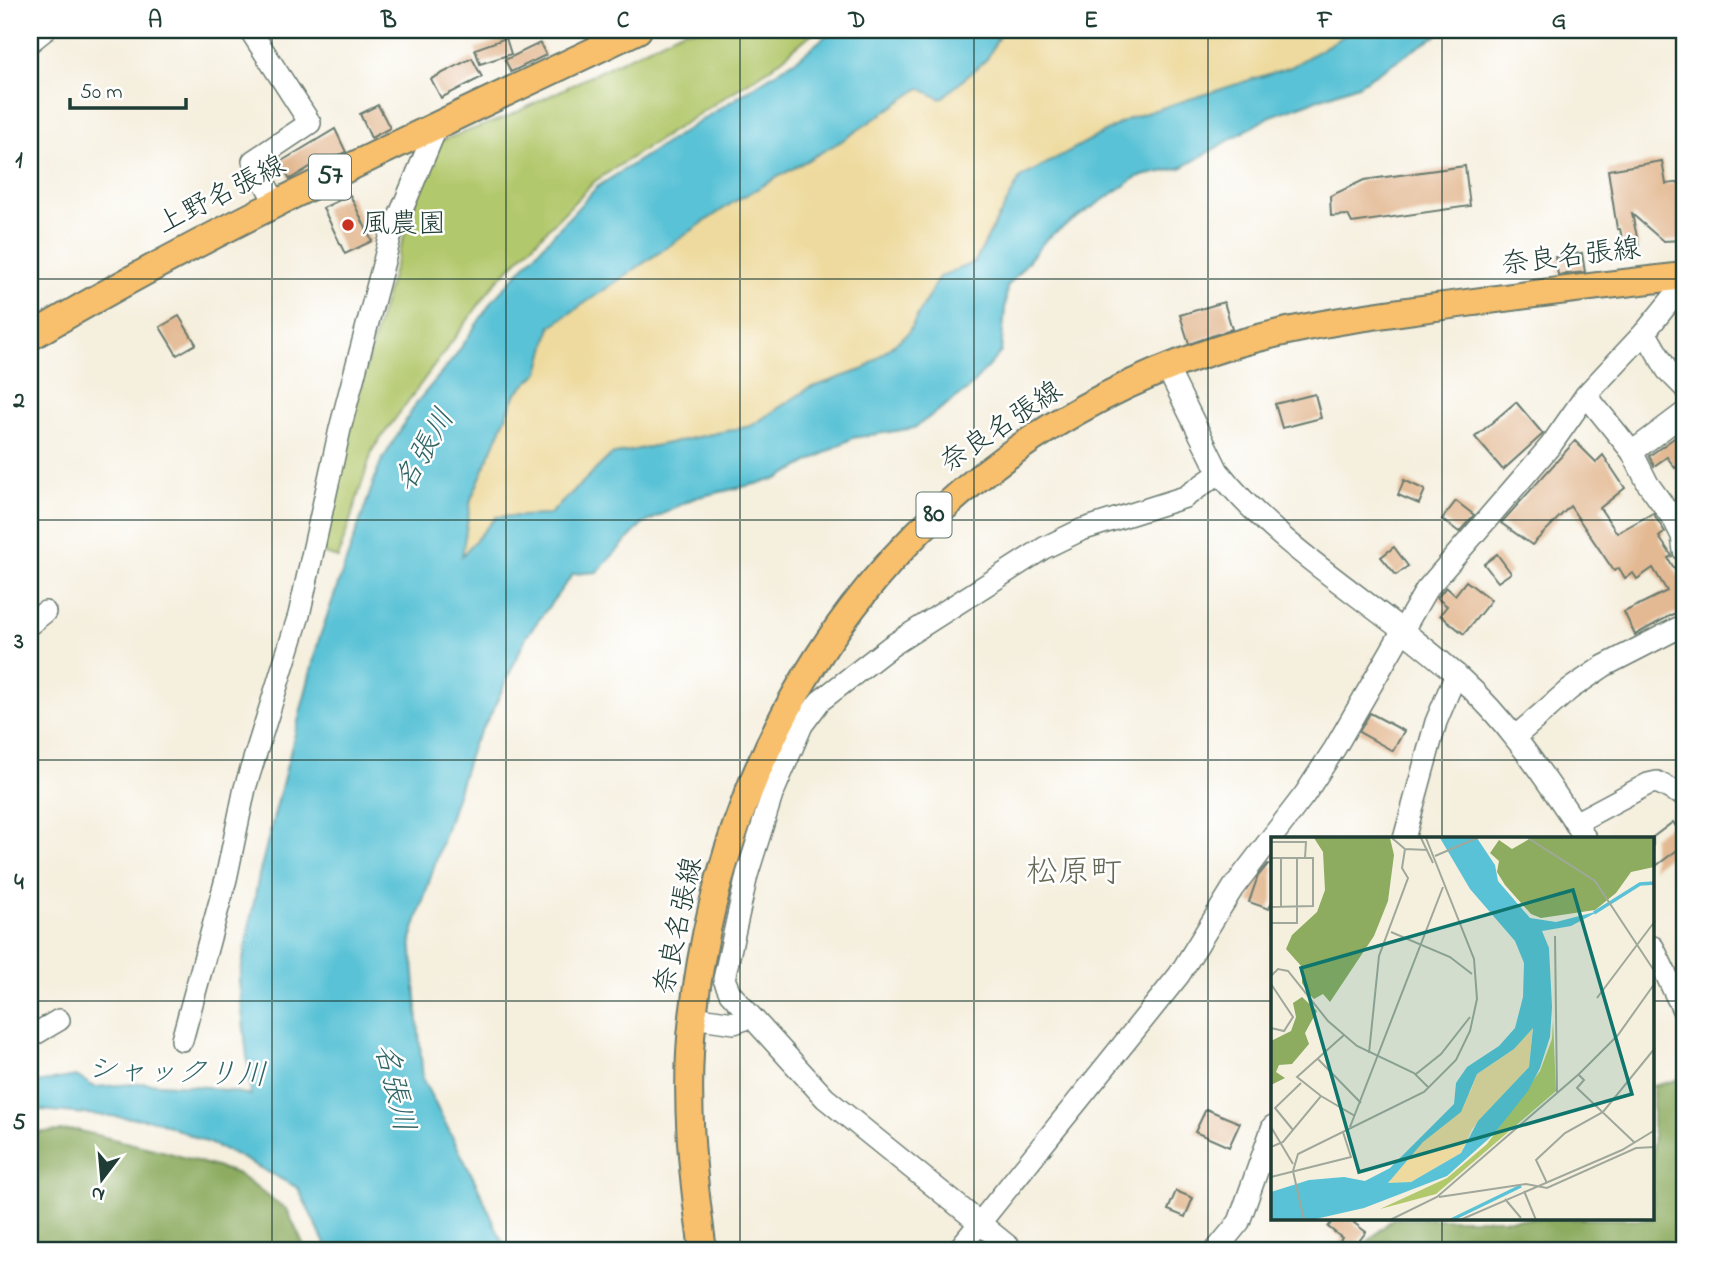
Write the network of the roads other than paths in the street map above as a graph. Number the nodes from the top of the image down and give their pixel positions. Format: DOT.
graph roads {
  1 [pos="46,30"];
  2 [pos="250,30"];
  3 [pos="638,30"];
  4 [pos="30,42"];
  5 [pos="438,124"];
  6 [pos="275,202"];
  7 [pos="1684,276"];
  8 [pos="1684,284"];
  9 [pos="1645,332"];
  10 [pos="30,337"];
  11 [pos="1167,368"];
  12 [pos="1684,387"];
  13 [pos="1586,396"];
  14 [pos="1684,413"];
  15 [pos="1632,452"];
  16 [pos="1219,473"];
  17 [pos="1684,551"];
  18 [pos="1684,625"];
  19 [pos="1403,631"];
  20 [pos="1456,674"];
  21 [pos="1516,736"];
  22 [pos="1675,787"];
  23 [pos="1684,809"];
  24 [pos="1581,831"];
  25 [pos="1272,837"];
  26 [pos="1405,837"];
  27 [pos="1271,838"];
  28 [pos="1654,949"];
  29 [pos="1684,1012"];
  30 [pos="693,1017"];
  31 [pos="751,1017"];
  32 [pos="59,1020"];
  33 [pos="30,1037"];
  34 [pos="182,1040"];
  35 [pos="1271,1130"];
  36 [pos="978,1223"];
  37 [pos="703,1250"];
  38 [pos="958,1250"];
  39 [pos="1013,1250"];
  40 [pos="1216,1250"];
  1 -- 4 [label="street"];
  2 -- 6 [label="street"];
  3 -- 5 [label="main road, 上野名張線 / 57"];
  5 -- 6 [label="main road, 上野名張線 / 57"];
  5 -- 34 [label="street"];
  6 -- 10 [label="main road, 上野名張線 / 57"];
  7 -- 11 [label="main road, 奈良名張線 / 80"];
  8 -- 9 [label="street"];
  9 -- 12 [label="street"];
  9 -- 13 [label="street"];
  11 -- 16 [label="street"];
  11 -- 30 [label="main road, 奈良名張線 / 80"];
  13 -- 15 [label="street"];
  13 -- 19 [label="street"];
  14 -- 15 [label="street"];
  15 -- 17 [label="street"];
  16 -- 19 [label="street"];
  16 -- 31 [label="street"];
  18 -- 21 [label="street"];
  19 -- 20 [label="street"];
  19 -- 25 [label="street"];
  20 -- 21 [label="street"];
  20 -- 26 [label="street"];
  21 -- 24 [label="street"];
  22 -- 23 [label="street"];
  22 -- 24 [label="street"];
  27 -- 36 [label="street"];
  28 -- 29 [label="street"];
  30 -- 31 [label="street"];
  30 -- 37 [label="main road, 奈良名張線 / 80"];
  31 -- 36 [label="street"];
  32 -- 33 [label="street"];
  35 -- 40 [label="street"];
  36 -- 38 [label="street"];
  36 -- 39 [label="street"];
}
